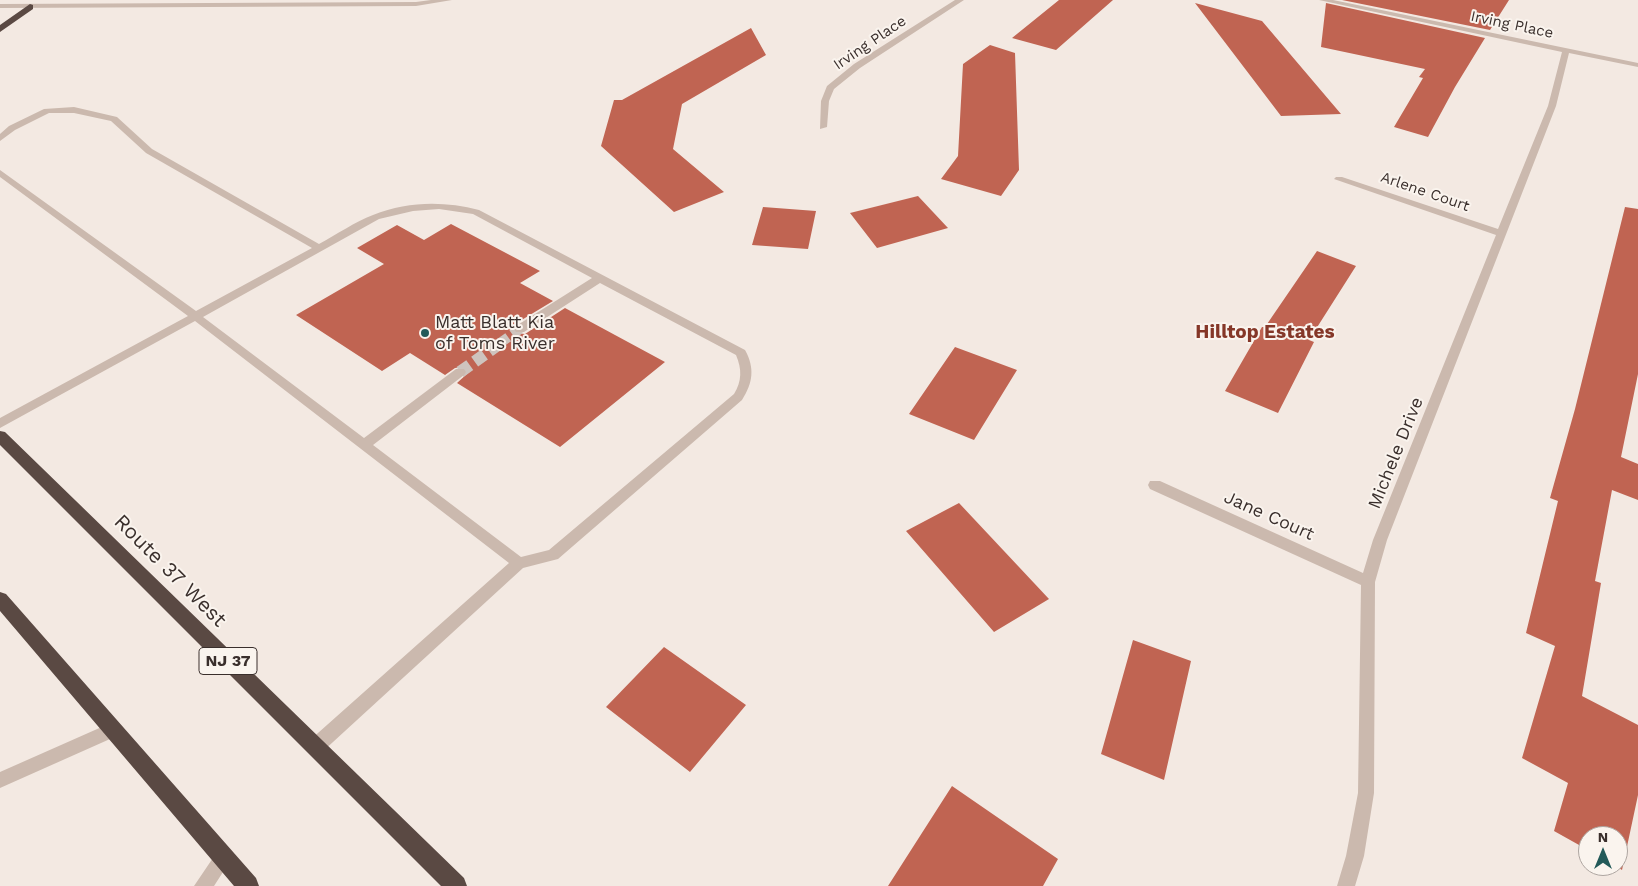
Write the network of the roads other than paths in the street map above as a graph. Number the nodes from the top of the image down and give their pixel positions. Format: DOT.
graph roads {
  1 [pos="137,0"];
  2 [pos="448,0"];
  3 [pos="960,0"];
  4 [pos="1323,0"];
  5 [pos="0,6"];
  6 [pos="130,6"];
  7 [pos="30,7"];
  8 [pos="0,29"];
  9 [pos="1566,51"];
  10 [pos="1638,65"];
  11 [pos="823,127"];
  12 [pos="0,138"];
  13 [pos="0,173"];
  14 [pos="1340,179"];
  15 [pos="1500,233"];
  16 [pos="319,248"];
  17 [pos="600,278"];
  18 [pos="195,316"];
  19 [pos="520,329"];
  20 [pos="460,372"];
  21 [pos="0,424"];
  22 [pos="0,436"];
  23 [pos="364,444"];
  24 [pos="1155,485"];
  25 [pos="519,563"];
  26 [pos="1368,582"];
  27 [pos="0,599"];
  28 [pos="113,730"];
  29 [pos="315,747"];
  30 [pos="0,780"];
  31 [pos="223,858"];
  32 [pos="203,886"];
  33 [pos="248,886"];
  34 [pos="456,886"];
  35 [pos="1346,886"];
  1 -- 6 [label="street"];
  2 -- 6 [label="street"];
  3 -- 11 [label="street, Irving Place"];
  4 -- 9 [label="street, Irving Place"];
  5 -- 7 [label="street"];
  6 -- 7 [label="street"];
  7 -- 8 [label="highway"];
  9 -- 10 [label="street, Irving Place"];
  9 -- 15 [label="street, Michele Drive"];
  12 -- 16 [label="street"];
  13 -- 18 [label="street"];
  14 -- 15 [label="street, Arlene Court"];
  15 -- 26 [label="street, Michele Drive"];
  16 -- 17 [label="street"];
  16 -- 18 [label="street"];
  17 -- 19 [label="street"];
  17 -- 25 [label="street"];
  18 -- 21 [label="street"];
  18 -- 23 [label="street"];
  20 -- 23 [label="street"];
  22 -- 29 [label="highway, Route 37 West / NJ 37"];
  23 -- 25 [label="street"];
  24 -- 26 [label="street, Jane Court"];
  25 -- 29 [label="street"];
  26 -- 35 [label="street, Michele Drive"];
  27 -- 28 [label="highway"];
  28 -- 30 [label="street"];
  28 -- 31 [label="highway"];
  29 -- 34 [label="highway, Route 37 West / NJ 37"];
  31 -- 32 [label="street"];
  31 -- 33 [label="highway"];
}
